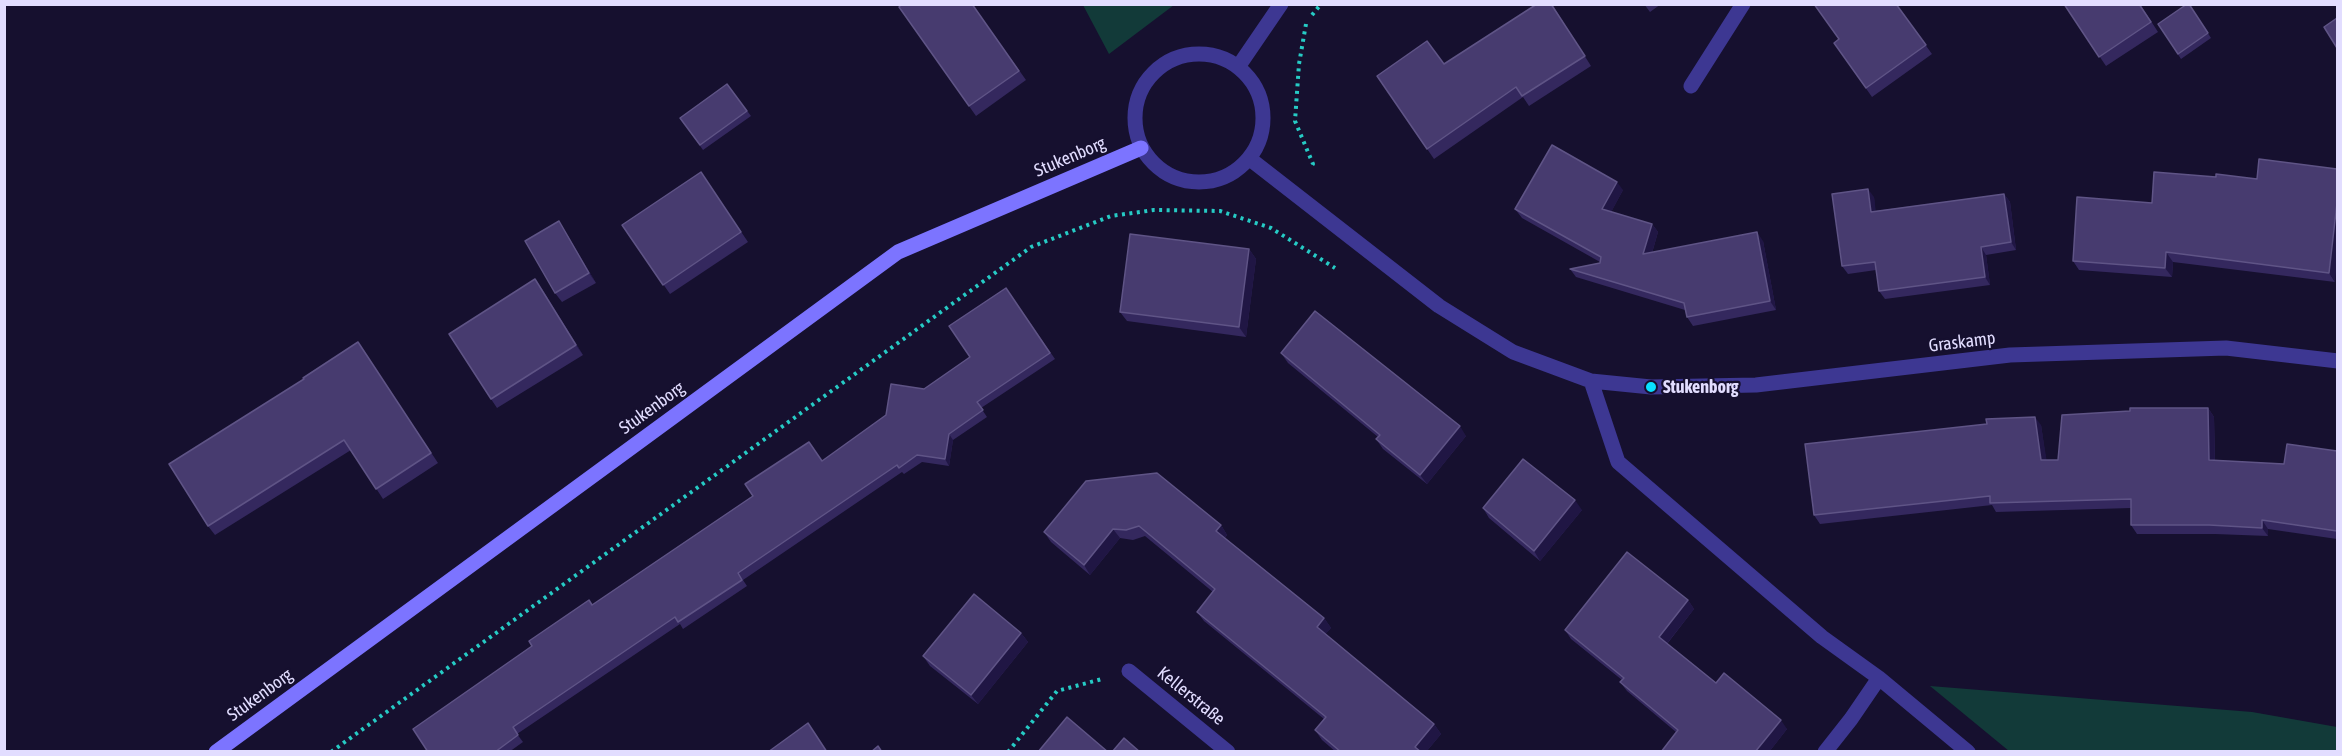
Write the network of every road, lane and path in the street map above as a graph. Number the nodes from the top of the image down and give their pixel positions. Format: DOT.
graph roads {
  1 [pos="1281,4"];
  2 [pos="1321,4"];
  3 [pos="1743,4"];
  4 [pos="1238,67"];
  5 [pos="1691,86"];
  6 [pos="1141,147"];
  7 [pos="1250,159"];
  8 [pos="1294,193"];
  9 [pos="2337,362"];
  10 [pos="1591,381"];
  11 [pos="1129,671"];
  12 [pos="1879,678"];
  13 [pos="216,752"];
  14 [pos="331,752"];
  15 [pos="1008,752"];
  16 [pos="1228,752"];
  17 [pos="1825,752"];
  18 [pos="1968,752"];
  1 -- 4 [label="street"];
  2 -- 8 [label="path"];
  3 -- 5 [label="street"];
  4 -- 6 [label="street"];
  4 -- 7 [label="street"];
  6 -- 7 [label="street"];
  6 -- 13 [label="street, Stukenborg"];
  7 -- 8 [label="street"];
  8 -- 10 [label="street"];
  8 -- 14 [label="path"];
  9 -- 10 [label="street, Graskamp"];
  10 -- 12 [label="street"];
  11 -- 15 [label="path"];
  11 -- 16 [label="street, Kellerstraße"];
  12 -- 17 [label="street"];
  12 -- 18 [label="street"];
}
